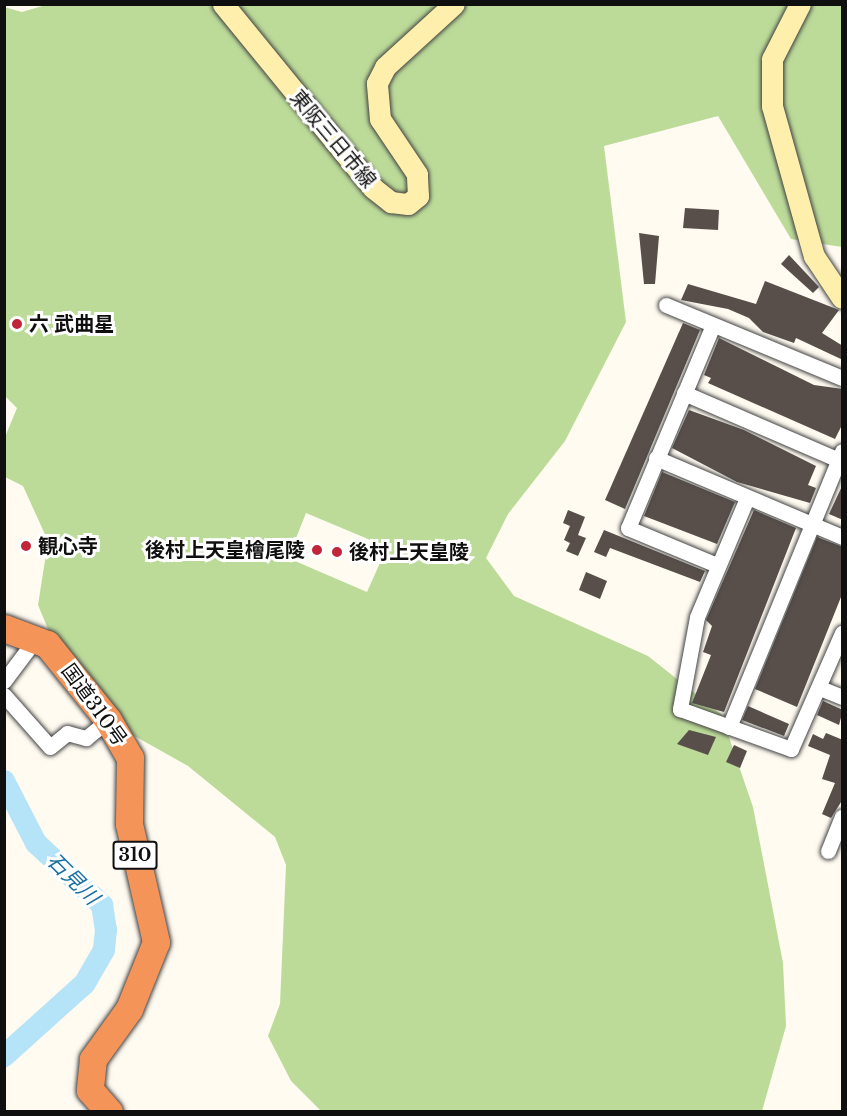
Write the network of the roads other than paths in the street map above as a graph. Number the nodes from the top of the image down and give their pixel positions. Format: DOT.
graph roads {
  1 [pos="224,4"];
  2 [pos="454,4"];
  3 [pos="800,4"];
  4 [pos="843,298"];
  5 [pos="666,305"];
  6 [pos="713,325"];
  7 [pos="843,378"];
  8 [pos="684,393"];
  9 [pos="841,456"];
  10 [pos="656,458"];
  11 [pos="747,498"];
  12 [pos="813,525"];
  13 [pos="843,537"];
  14 [pos="717,565"];
  15 [pos="4,628"];
  16 [pos="843,633"];
  17 [pos="37,637"];
  18 [pos="4,681"];
  19 [pos="820,687"];
  20 [pos="4,695"];
  21 [pos="843,697"];
  22 [pos="108,720"];
  23 [pos="729,727"];
  24 [pos="843,817"];
  25 [pos="828,851"];
  26 [pos="109,1112"];
  1 -- 2 [label="main road, 東阪三日市線"];
  3 -- 4 [label="main road"];
  5 -- 6 [label="street"];
  6 -- 7 [label="street"];
  6 -- 8 [label="street"];
  8 -- 9 [label="street"];
  8 -- 10 [label="street"];
  9 -- 12 [label="street"];
  10 -- 11 [label="street"];
  10 -- 14 [label="street"];
  11 -- 12 [label="street"];
  11 -- 14 [label="street"];
  12 -- 13 [label="street"];
  12 -- 23 [label="street"];
  14 -- 23 [label="street"];
  15 -- 17 [label="highway"];
  16 -- 19 [label="street"];
  17 -- 18 [label="street"];
  17 -- 22 [label="highway, 国道310号 / 310"];
  19 -- 21 [label="street"];
  19 -- 23 [label="street"];
  20 -- 22 [label="street"];
  22 -- 26 [label="highway, 国道310号 / 310"];
  24 -- 25 [label="street"];
}
